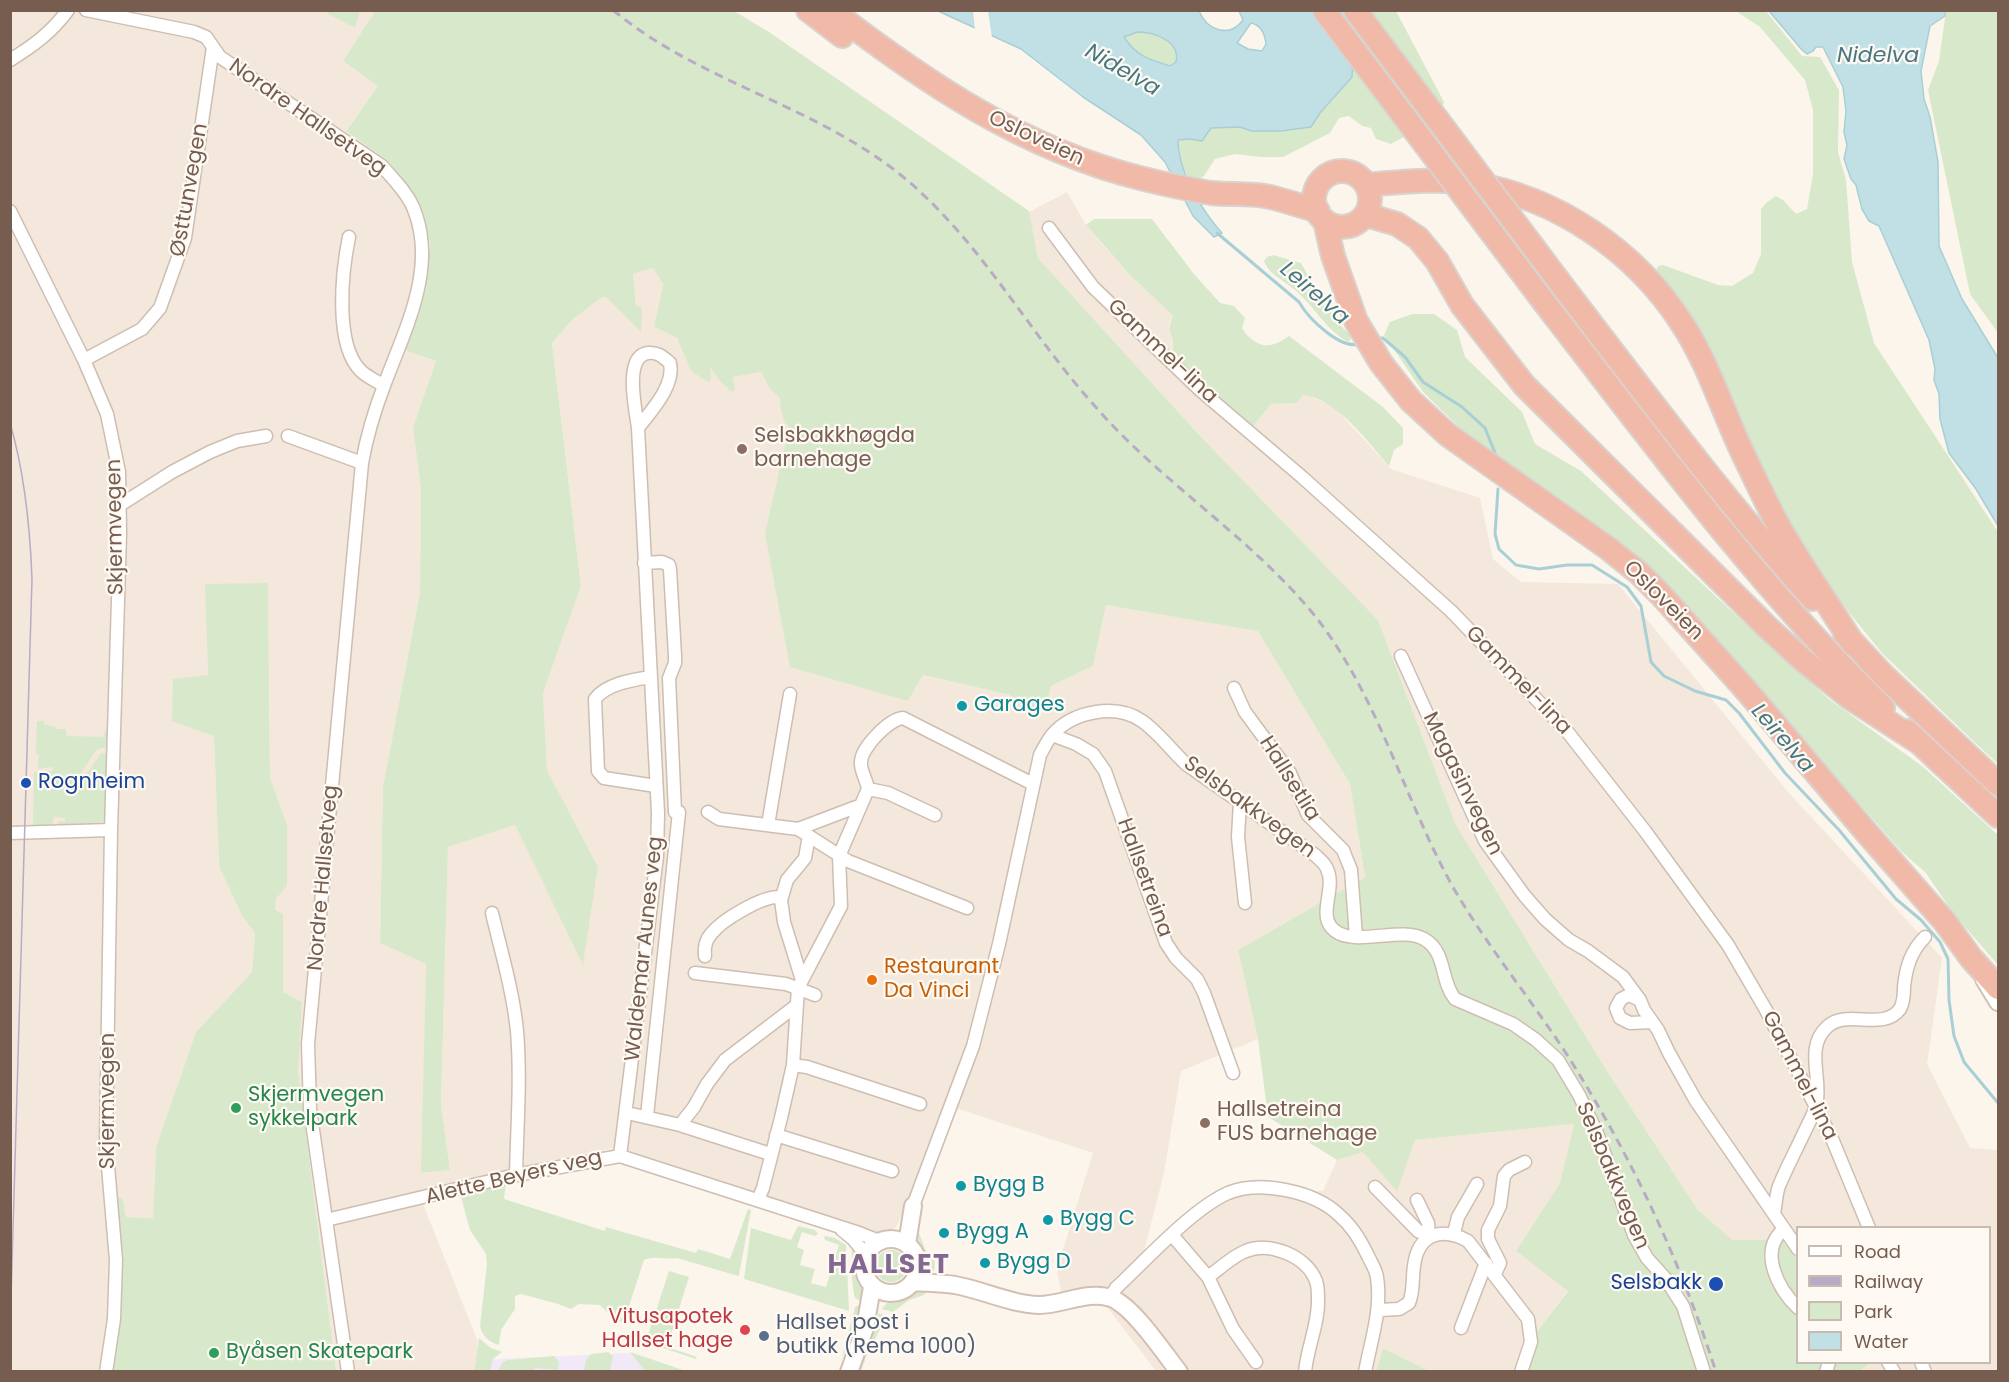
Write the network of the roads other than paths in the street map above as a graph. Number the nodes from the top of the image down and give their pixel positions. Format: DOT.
graph roads {
  1 [pos="68,10"];
  2 [pos="86,10"];
  3 [pos="808,10"];
  4 [pos="831,10"];
  5 [pos="1324,10"];
  6 [pos="1355,10"];
  7 [pos="860,13"];
  8 [pos="213,47"];
  9 [pos="10,60"];
  10 [pos="913,71"];
  11 [pos="1321,182"];
  12 [pos="1366,185"];
  13 [pos="1269,197"];
  14 [pos="10,211"];
  15 [pos="1322,216"];
  16 [pos="1358,220"];
  17 [pos="1050,228"];
  18 [pos="349,237"];
  19 [pos="1340,272"];
  20 [pos="84,360"];
  21 [pos="384,386"];
  22 [pos="638,428"];
  23 [pos="266,436"];
  24 [pos="288,436"];
  25 [pos="362,463"];
  26 [pos="120,505"];
  27 [pos="644,563"];
  28 [pos="1853,644"];
  29 [pos="1401,656"];
  30 [pos="650,677"];
  31 [pos="1234,688"];
  32 [pos="790,694"];
  33 [pos="1052,735"];
  34 [pos="1917,741"];
  35 [pos="1033,784"];
  36 [pos="1998,784"];
  37 [pos="657,786"];
  38 [pos="868,789"];
  39 [pos="1240,802"];
  40 [pos="860,808"];
  41 [pos="708,812"];
  42 [pos="935,815"];
  43 [pos="1998,816"];
  44 [pos="768,825"];
  45 [pos="798,829"];
  46 [pos="111,830"];
  47 [pos="10,833"];
  48 [pos="809,836"];
  49 [pos="835,854"];
  50 [pos="805,858"];
  51 [pos="781,897"];
  52 [pos="1245,903"];
  53 [pos="967,908"];
  54 [pos="492,913"];
  55 [pos="1356,937"];
  56 [pos="1925,937"];
  57 [pos="705,956"];
  58 [pos="1971,958"];
  59 [pos="695,973"];
  60 [pos="800,984"];
  61 [pos="1998,988"];
  62 [pos="815,995"];
  63 [pos="1640,1000"];
  64 [pos="1998,1002"];
  65 [pos="797,1005"];
  66 [pos="1652,1022"];
  67 [pos="793,1065"];
  68 [pos="1233,1073"];
  69 [pos="920,1104"];
  70 [pos="1816,1107"];
  71 [pos="627,1113"];
  72 [pos="647,1116"];
  73 [pos="680,1125"];
  74 [pos="777,1135"];
  75 [pos="770,1154"];
  76 [pos="620,1156"];
  77 [pos="1525,1162"];
  78 [pos="892,1171"];
  79 [pos="516,1175"];
  80 [pos="1477,1184"];
  81 [pos="1375,1187"];
  82 [pos="758,1200"];
  83 [pos="1417,1200"];
  84 [pos="913,1206"];
  85 [pos="1774,1213"];
  86 [pos="326,1220"];
  87 [pos="836,1226"];
  88 [pos="1869,1226"];
  89 [pos="1783,1230"];
  90 [pos="1454,1233"];
  91 [pos="1172,1235"];
  92 [pos="1429,1236"];
  93 [pos="893,1241"];
  94 [pos="1796,1248"];
  95 [pos="866,1255"];
  96 [pos="1486,1263"];
  97 [pos="918,1265"];
  98 [pos="1495,1274"];
  99 [pos="1208,1277"];
  100 [pos="914,1282"];
  101 [pos="954,1285"];
  102 [pos="872,1287"];
  103 [pos="888,1294"];
  104 [pos="1110,1298"];
  105 [pos="1796,1307"];
  106 [pos="1379,1310"];
  107 [pos="865,1328"];
  108 [pos="1461,1328"];
  109 [pos="1256,1362"];
  110 [pos="106,1371"];
  111 [pos="348,1371"];
  112 [pos="849,1371"];
  113 [pos="1179,1371"];
  114 [pos="1305,1371"];
  115 [pos="1365,1371"];
  116 [pos="1521,1371"];
  117 [pos="1704,1371"];
  1 -- 9 [label="street"];
  2 -- 8 [label="street, Nordre Hallsetveg"];
  3 -- 10 [label="highway"];
  4 -- 10 [label="highway, Osloveien"];
  5 -- 34 [label="highway, bridge"];
  6 -- 28 [label="highway, bridge"];
  7 -- 10 [label="highway"];
  8 -- 20 [label="street, Østtunvegen"];
  8 -- 21 [label="street, Nordre Hallsetveg"];
  10 -- 13 [label="highway, Osloveien"];
  11 -- 12 [label="highway"];
  11 -- 13 [label="highway, Osloveien"];
  11 -- 15 [label="highway"];
  12 -- 16 [label="highway"];
  12 -- 28 [label="highway"];
  13 -- 15 [label="highway, Osloveien"];
  14 -- 20 [label="street, Skjermvegen"];
  15 -- 16 [label="highway"];
  15 -- 19 [label="highway, Osloveien"];
  16 -- 19 [label="highway, Osloveien"];
  16 -- 34 [label="highway"];
  17 -- 70 [label="street, Gammel-lina"];
  18 -- 21 [label="street"];
  19 -- 58 [label="highway, Osloveien"];
  20 -- 26 [label="street, Skjermvegen"];
  21 -- 25 [label="street, Nordre Hallsetveg"];
  22 -- 22 [label="street, Waldemar Aunes veg"];
  22 -- 27 [label="street, Waldemar Aunes veg"];
  23 -- 26 [label="street"];
  24 -- 25 [label="street"];
  25 -- 86 [label="street, Nordre Hallsetveg"];
  26 -- 46 [label="street, Skjermvegen"];
  27 -- 30 [label="street, Waldemar Aunes veg"];
  27 -- 72 [label="street, Waldemar Aunes veg"];
  28 -- 36 [label="highway"];
  29 -- 63 [label="street, Magasinvegen"];
  30 -- 37 [label="street, Waldemar Aunes veg"];
  30 -- 37 [label="street"];
  31 -- 55 [label="street, Hallsetlia"];
  32 -- 44 [label="street"];
  33 -- 35 [label="street, Selsbakkvegen"];
  33 -- 39 [label="street, Selsbakkvegen"];
  33 -- 68 [label="street, Hallsetreina"];
  34 -- 43 [label="highway"];
  35 -- 38 [label="street"];
  35 -- 84 [label="street, Selsbakkvegen"];
  37 -- 71 [label="street, Waldemar Aunes veg"];
  38 -- 40 [label="street"];
  38 -- 42 [label="street"];
  39 -- 52 [label="street"];
  39 -- 55 [label="street, Selsbakkvegen"];
  40 -- 45 [label="street"];
  40 -- 49 [label="street"];
  41 -- 44 [label="street"];
  44 -- 45 [label="street"];
  45 -- 48 [label="street"];
  46 -- 47 [label="street"];
  46 -- 110 [label="street, Skjermvegen"];
  48 -- 49 [label="street"];
  48 -- 50 [label="street"];
  49 -- 50 [label="street"];
  49 -- 53 [label="street"];
  49 -- 60 [label="street"];
  50 -- 51 [label="street"];
  51 -- 57 [label="street"];
  51 -- 60 [label="street"];
  54 -- 79 [label="street"];
  55 -- 117 [label="street, Selsbakkvegen"];
  56 -- 70 [label="street"];
  58 -- 61 [label="highway, Osloveien"];
  58 -- 64 [label="street"];
  59 -- 60 [label="street"];
  60 -- 62 [label="street"];
  60 -- 65 [label="street"];
  63 -- 66 [label="street, Magasinvegen"];
  63 -- 66 [label="street"];
  65 -- 67 [label="street"];
  65 -- 73 [label="street"];
  66 -- 85 [label="street, Magasinvegen"];
  67 -- 69 [label="street"];
  67 -- 74 [label="street"];
  70 -- 85 [label="street"];
  70 -- 88 [label="street, Gammel-lina"];
  71 -- 72 [label="street"];
  71 -- 76 [label="street, Waldemar Aunes veg"];
  72 -- 73 [label="street"];
  73 -- 75 [label="street"];
  74 -- 75 [label="street"];
  74 -- 78 [label="street"];
  75 -- 82 [label="street"];
  76 -- 79 [label="street, Alette Beyers veg"];
  76 -- 82 [label="street, Alette Beyers veg"];
  77 -- 98 [label="street"];
  79 -- 86 [label="street, Alette Beyers veg"];
  80 -- 90 [label="street"];
  81 -- 92 [label="street"];
  82 -- 87 [label="street, Alette Beyers veg"];
  83 -- 92 [label="street"];
  84 -- 93 [label="street, Selsbakkvegen"];
  85 -- 89 [label="street, Magasinvegen"];
  86 -- 111 [label="street, Nordre Hallsetveg"];
  87 -- 93 [label="street, Alette Beyers veg"];
  87 -- 95 [label="street, Alette Beyers veg"];
  89 -- 94 [label="street, Magasinvegen"];
  89 -- 105 [label="street"];
  90 -- 92 [label="street"];
  90 -- 96 [label="street"];
  91 -- 99 [label="street"];
  91 -- 104 [label="street"];
  91 -- 106 [label="street"];
  92 -- 106 [label="street"];
  93 -- 95 [label="street"];
  93 -- 97 [label="street"];
  95 -- 102 [label="street"];
  96 -- 98 [label="street"];
  96 -- 108 [label="street"];
  97 -- 100 [label="street"];
  97 -- 101 [label="street"];
  98 -- 116 [label="street"];
  99 -- 109 [label="street"];
  99 -- 114 [label="street"];
  100 -- 101 [label="street"];
  100 -- 103 [label="street"];
  101 -- 104 [label="street"];
  102 -- 103 [label="street"];
  102 -- 107 [label="street"];
  103 -- 107 [label="street"];
  104 -- 113 [label="street"];
  106 -- 115 [label="street"];
  107 -- 112 [label="street"];
}
